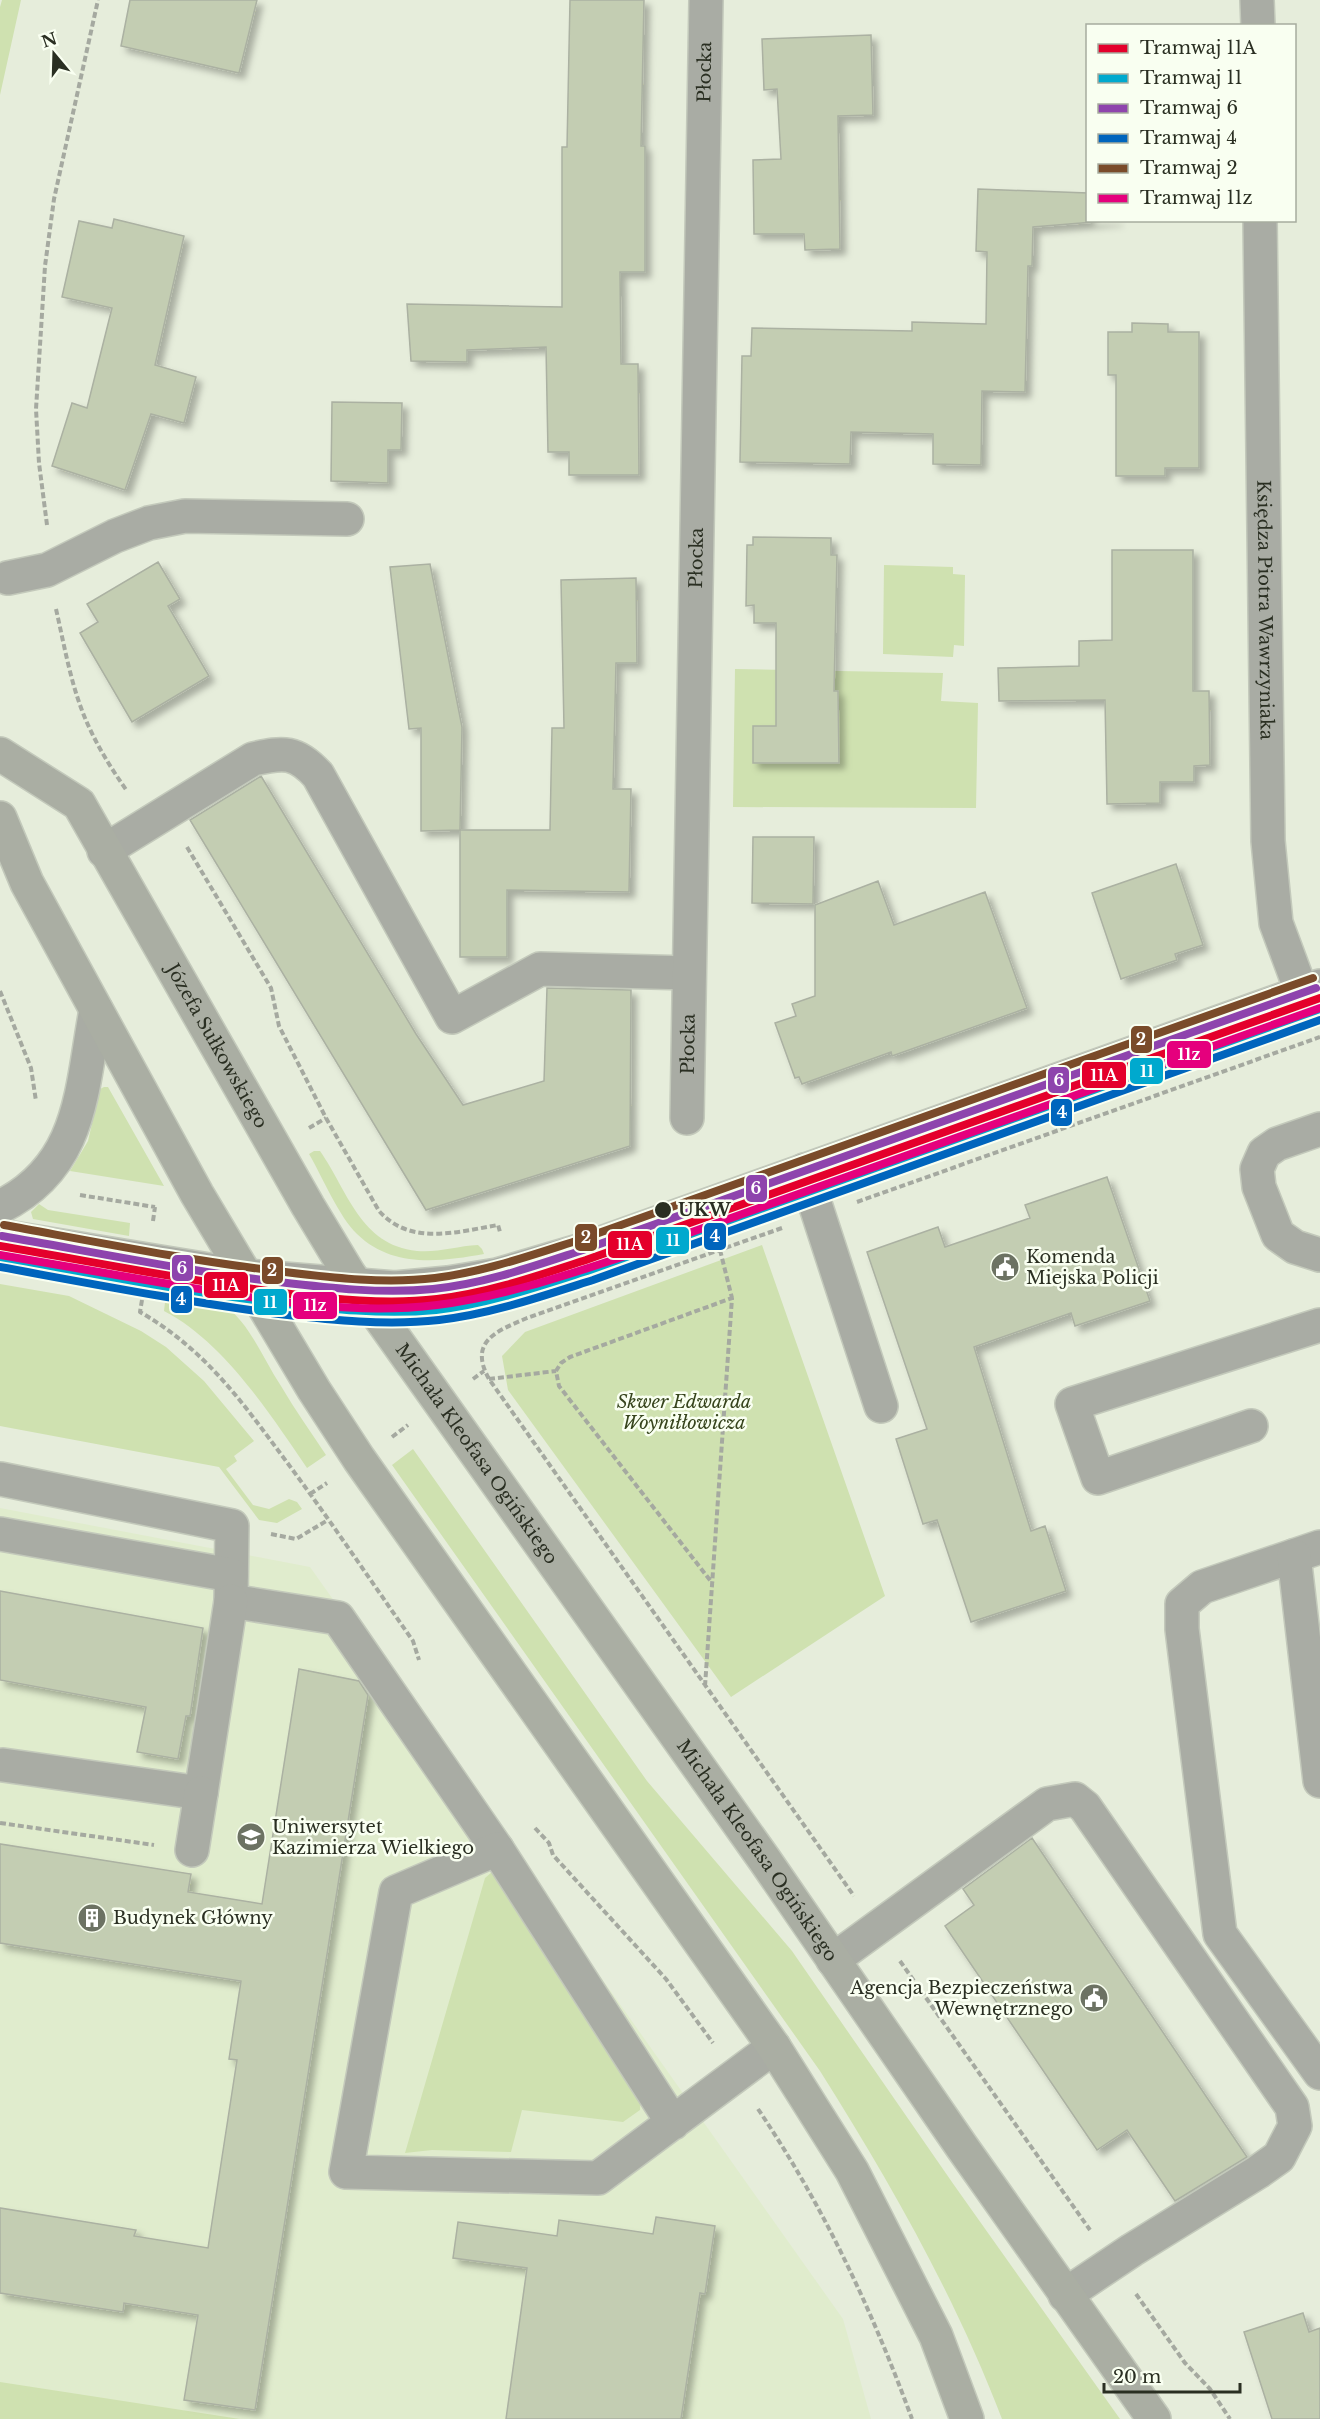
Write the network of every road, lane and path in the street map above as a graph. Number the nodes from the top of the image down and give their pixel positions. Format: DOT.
graph roads {
  1 [pos="98,0"];
  2 [pos="706,0"];
  3 [pos="1257,0"];
  4 [pos="1258,24"];
  5 [pos="1260,222"];
  6 [pos="347,519"];
  7 [pos="47,570"];
  8 [pos="8,578"];
  9 [pos="0,754"];
  10 [pos="0,819"];
  11 [pos="150,824"];
  12 [pos="104,850"];
  13 [pos="689,973"];
  14 [pos="1311,990"];
  15 [pos="0,991"];
  16 [pos="96,1010"];
  17 [pos="1320,1037"];
  18 [pos="35,1105"];
  19 [pos="687,1118"];
  20 [pos="1320,1129"];
  21 [pos="804,1170"];
  22 [pos="75,1194"];
  23 [pos="0,1207"];
  24 [pos="165,1209"];
  25 [pos="820,1215"];
  26 [pos="498,1225"];
  27 [pos="0,1236"];
  28 [pos="720,1250"];
  29 [pos="1320,1256"];
  30 [pos="246,1276"];
  31 [pos="358,1286"];
  32 [pos="732,1298"];
  33 [pos="140,1312"];
  34 [pos="1320,1325"];
  35 [pos="556,1371"];
  36 [pos="489,1379"];
  37 [pos="881,1406"];
  38 [pos="1251,1426"];
  39 [pos="0,1479"];
  40 [pos="328,1520"];
  41 [pos="232,1526"];
  42 [pos="0,1534"];
  43 [pos="1307,1551"];
  44 [pos="713,1584"];
  45 [pos="231,1588"];
  46 [pos="413,1641"];
  47 [pos="705,1687"];
  48 [pos="3,1765"];
  49 [pos="1320,1780"];
  50 [pos="201,1793"];
  51 [pos="0,1823"];
  52 [pos="497,1849"];
  53 [pos="192,1850"];
  54 [pos="553,1856"];
  55 [pos="878,1929"];
  56 [pos="833,1960"];
  57 [pos="774,2047"];
  58 [pos="1320,2073"];
  59 [pos="735,2075"];
  60 [pos="673,2123"];
  61 [pos="1113,2263"];
  62 [pos="1065,2295"];
  63 [pos="912,2419"];
  64 [pos="967,2419"];
  65 [pos="1154,2419"];
  66 [pos="1230,2419"];
  1 -- 7 [label="path"];
  2 -- 13 [label="street, Płocka"];
  3 -- 4 [label="street"];
  5 -- 14 [label="street, Księdza Piotra Wawrzyniaka"];
  6 -- 7 [label="street"];
  7 -- 8 [label="street"];
  7 -- 11 [label="path"];
  9 -- 12 [label="main road, Józefa Sułkowskiego"];
  10 -- 16 [label="main road"];
  11 -- 12 [label="street"];
  11 -- 13 [label="street"];
  11 -- 26 [label="path"];
  12 -- 31 [label="main road, Józefa Sułkowskiego"];
  13 -- 19 [label="street, Płocka"];
  14 -- 21 [label="street"];
  15 -- 18 [label="path"];
  16 -- 23 [label="street"];
  16 -- 30 [label="main road"];
  17 -- 25 [label="path"];
  20 -- 29 [label="street"];
  21 -- 25 [label="street"];
  21 -- 31 [label="street"];
  22 -- 24 [label="path"];
  25 -- 28 [label="path"];
  25 -- 37 [label="street"];
  27 -- 30 [label="street"];
  28 -- 32 [label="path"];
  28 -- 36 [label="path"];
  30 -- 31 [label="street"];
  30 -- 57 [label="main road"];
  31 -- 56 [label="main road, Michała Kleofasa Ogińskiego"];
  32 -- 35 [label="path"];
  32 -- 44 [label="path"];
  33 -- 40 [label="path"];
  34 -- 38 [label="street"];
  35 -- 36 [label="path"];
  35 -- 44 [label="path"];
  36 -- 47 [label="path"];
  39 -- 41 [label="street"];
  40 -- 41 [label="path"];
  40 -- 46 [label="path"];
  41 -- 45 [label="street"];
  42 -- 45 [label="street"];
  43 -- 49 [label="street"];
  43 -- 58 [label="street"];
  44 -- 47 [label="path"];
  45 -- 50 [label="street"];
  45 -- 52 [label="street"];
  47 -- 55 [label="path"];
  48 -- 50 [label="street"];
  50 -- 53 [label="street"];
  51 -- 53 [label="path"];
  52 -- 60 [label="street"];
  52 -- 60 [label="street"];
  54 -- 59 [label="path"];
  55 -- 56 [label="street"];
  55 -- 61 [label="path"];
  55 -- 61 [label="street"];
  56 -- 62 [label="main road, Michała Kleofasa Ogińskiego"];
  57 -- 59 [label="street"];
  57 -- 64 [label="main road"];
  59 -- 60 [label="street"];
  59 -- 63 [label="path"];
  61 -- 62 [label="street"];
  61 -- 66 [label="path"];
  62 -- 65 [label="main road, Michała Kleofasa Ogińskiego"];
}
